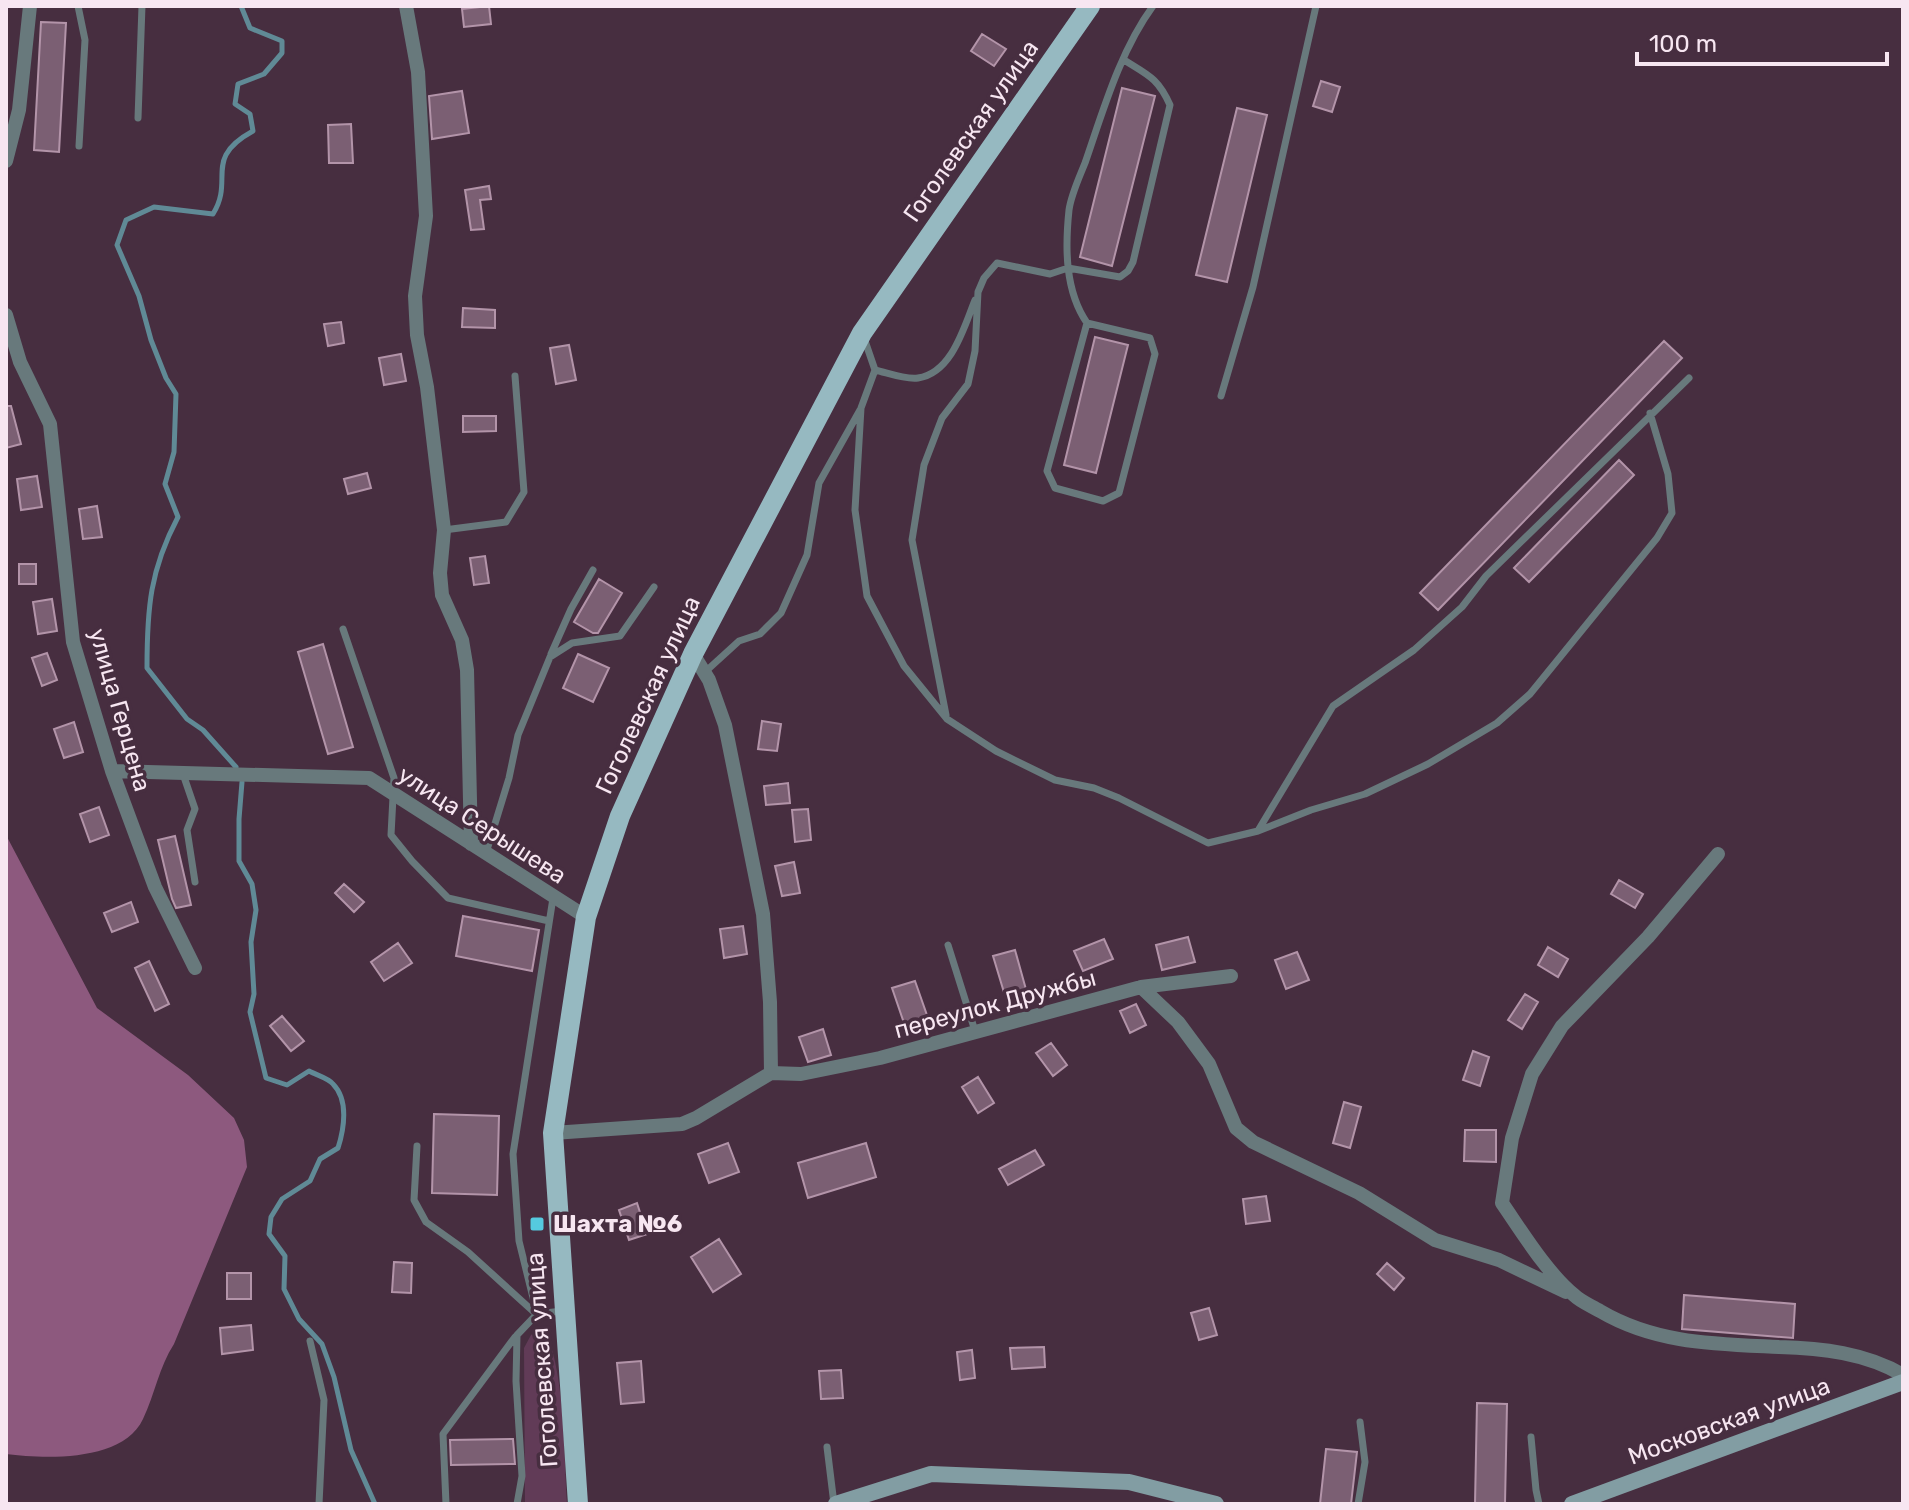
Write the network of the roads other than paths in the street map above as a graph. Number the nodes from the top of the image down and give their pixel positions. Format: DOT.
graph roads {
  1 [pos="30,6"];
  2 [pos="78,6"];
  3 [pos="142,6"];
  4 [pos="406,6"];
  5 [pos="1090,6"];
  6 [pos="1153,6"];
  7 [pos="1316,6"];
  8 [pos="1124,60"];
  9 [pos="138,118"];
  10 [pos="79,146"];
  11 [pos="6,161"];
  12 [pos="1068,268"];
  13 [pos="978,292"];
  14 [pos="6,315"];
  15 [pos="1087,323"];
  16 [pos="862,333"];
  17 [pos="875,370"];
  18 [pos="515,376"];
  19 [pos="1689,378"];
  20 [pos="1221,396"];
  21 [pos="861,408"];
  22 [pos="1650,413"];
  23 [pos="444,530"];
  24 [pos="593,570"];
  25 [pos="654,587"];
  26 [pos="343,629"];
  27 [pos="693,654"];
  28 [pos="550,657"];
  29 [pos="705,672"];
  30 [pos="947,719"];
  31 [pos="112,771"];
  32 [pos="182,772"];
  33 [pos="393,794"];
  34 [pos="1258,831"];
  35 [pos="471,844"];
  36 [pos="486,853"];
  37 [pos="1718,854"];
  38 [pos="195,882"];
  39 [pos="554,896"];
  40 [pos="586,917"];
  41 [pos="549,921"];
  42 [pos="948,945"];
  43 [pos="195,968"];
  44 [pos="1231,976"];
  45 [pos="1141,987"];
  46 [pos="975,1031"];
  47 [pos="771,1073"];
  48 [pos="553,1133"];
  49 [pos="417,1146"];
  50 [pos="1574,1296"];
  51 [pos="564,1311"];
  52 [pos="537,1314"];
  53 [pos="517,1335"];
  54 [pos="310,1341"];
  55 [pos="1903,1375"];
  56 [pos="1903,1382"];
  57 [pos="1360,1422"];
  58 [pos="1531,1437"];
  59 [pos="827,1447"];
  60 [pos="319,1504"];
  61 [pos="446,1504"];
  62 [pos="517,1504"];
  63 [pos="578,1504"];
  64 [pos="835,1504"];
  65 [pos="1216,1504"];
  66 [pos="1358,1504"];
  67 [pos="1539,1504"];
  68 [pos="1572,1504"];
  1 -- 11 [label="street"];
  2 -- 10 [label="lane"];
  3 -- 9 [label="lane"];
  4 -- 23 [label="street"];
  5 -- 16 [label="main road, Гоголевская улица"];
  6 -- 8 [label="lane"];
  7 -- 20 [label="lane"];
  8 -- 12 [label="lane"];
  8 -- 12 [label="lane"];
  12 -- 13 [label="lane"];
  12 -- 15 [label="lane"];
  13 -- 17 [label="lane"];
  13 -- 30 [label="lane"];
  14 -- 31 [label="street, улица Герцена"];
  15 -- 15 [label="lane"];
  16 -- 17 [label="lane"];
  16 -- 27 [label="main road, Гоголевская улица"];
  17 -- 21 [label="lane"];
  18 -- 23 [label="lane"];
  19 -- 22 [label="lane"];
  21 -- 29 [label="lane"];
  21 -- 30 [label="lane"];
  22 -- 34 [label="lane"];
  22 -- 34 [label="lane"];
  23 -- 35 [label="street"];
  24 -- 28 [label="lane"];
  25 -- 28 [label="lane"];
  26 -- 33 [label="lane"];
  27 -- 29 [label="street"];
  27 -- 40 [label="main road, Гоголевская улица"];
  28 -- 36 [label="lane"];
  29 -- 47 [label="street"];
  30 -- 34 [label="lane"];
  31 -- 32 [label="street, улица Серышева"];
  31 -- 43 [label="street, улица Герцена"];
  32 -- 33 [label="street, улица Серышева"];
  32 -- 38 [label="lane"];
  33 -- 35 [label="street, улица Серышева"];
  33 -- 41 [label="lane"];
  35 -- 36 [label="street, улица Серышева"];
  36 -- 39 [label="street, улица Серышева"];
  37 -- 50 [label="street"];
  39 -- 40 [label="street, улица Серышева"];
  39 -- 41 [label="lane"];
  40 -- 48 [label="main road, Гоголевская улица"];
  41 -- 52 [label="lane"];
  42 -- 46 [label="lane"];
  44 -- 45 [label="street, переулок Дружбы"];
  45 -- 46 [label="street, переулок Дружбы"];
  45 -- 50 [label="street"];
  46 -- 47 [label="street, переулок Дружбы"];
  47 -- 48 [label="street, переулок Дружбы"];
  48 -- 51 [label="main road, Гоголевская улица"];
  49 -- 52 [label="lane"];
  50 -- 55 [label="street"];
  51 -- 52 [label="lane"];
  51 -- 63 [label="main road, Гоголевская улица"];
  52 -- 53 [label="lane"];
  53 -- 61 [label="lane"];
  53 -- 62 [label="lane"];
  54 -- 60 [label="lane"];
  56 -- 68 [label="street, Московская улица"];
  57 -- 66 [label="lane"];
  58 -- 67 [label="lane"];
  59 -- 64 [label="lane"];
  64 -- 65 [label="street"];
}
